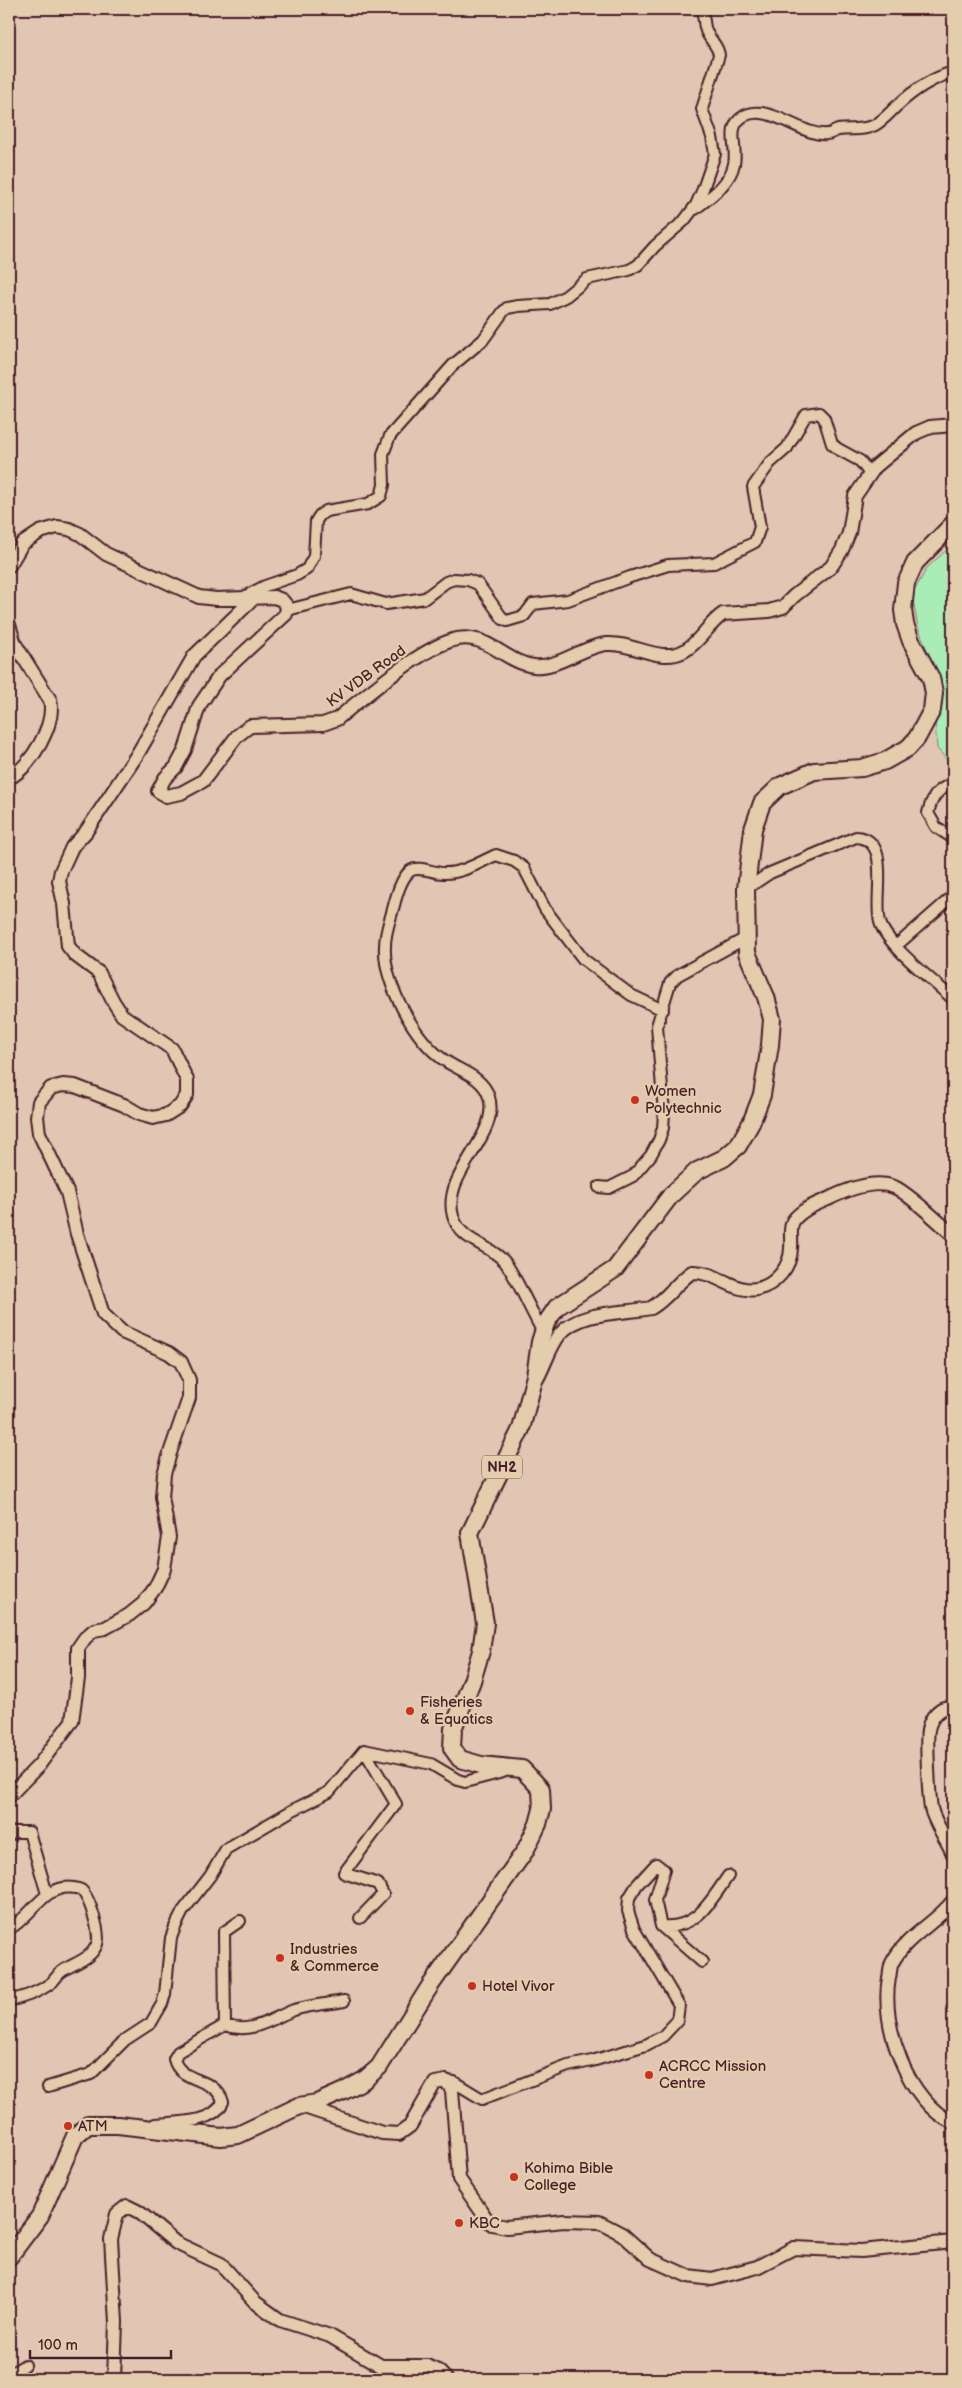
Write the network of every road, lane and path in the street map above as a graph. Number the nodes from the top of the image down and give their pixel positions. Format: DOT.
graph roads {
  1 [pos="701,9"];
  2 [pos="953,72"];
  3 [pos="690,213"];
  4 [pos="953,425"];
  5 [pos="870,474"];
  6 [pos="953,524"];
  7 [pos="22,544"];
  8 [pos="9,554"];
  9 [pos="9,566"];
  10 [pos="254,598"];
  11 [pos="239,599"];
  12 [pos="287,610"];
  13 [pos="9,625"];
  14 [pos="9,778"];
  15 [pos="953,784"];
  16 [pos="953,838"];
  17 [pos="746,889"];
  18 [pos="953,896"];
  19 [pos="746,938"];
  20 [pos="896,946"];
  21 [pos="953,999"];
  22 [pos="662,1010"];
  23 [pos="599,1187"];
  24 [pos="953,1235"];
  25 [pos="543,1332"];
  26 [pos="531,1390"];
  27 [pos="953,1709"];
  28 [pos="364,1750"];
  29 [pos="522,1769"];
  30 [pos="9,1796"];
  31 [pos="9,1836"];
  32 [pos="953,1854"];
  33 [pos="728,1876"];
  34 [pos="47,1894"];
  35 [pos="953,1901"];
  36 [pos="360,1918"];
  37 [pos="240,1920"];
  38 [pos="661,1926"];
  39 [pos="9,1929"];
  40 [pos="702,1962"];
  41 [pos="9,2001"];
  42 [pos="344,2001"];
  43 [pos="225,2024"];
  44 [pos="446,2081"];
  45 [pos="48,2087"];
  46 [pos="299,2106"];
  47 [pos="953,2123"];
  48 [pos="132,2128"];
  49 [pos="953,2242"];
  50 [pos="9,2257"];
  51 [pos="25,2365"];
  52 [pos="9,2375"];
  53 [pos="114,2379"];
  54 [pos="446,2379"];
  1 -- 3 [label="street"];
  2 -- 3 [label="street"];
  3 -- 11 [label="street"];
  4 -- 5 [label="street, KV VDB Road"];
  5 -- 12 [label="street"];
  5 -- 12 [label="street, KV VDB Road"];
  6 -- 17 [label="highway, NH2"];
  7 -- 8 [label="street"];
  7 -- 9 [label="street"];
  7 -- 11 [label="street"];
  10 -- 11 [label="street"];
  10 -- 12 [label="street"];
  10 -- 30 [label="street"];
  13 -- 14 [label="street"];
  15 -- 16 [label="street"];
  17 -- 19 [label="highway, NH2"];
  17 -- 20 [label="street"];
  18 -- 20 [label="street"];
  19 -- 22 [label="street"];
  19 -- 25 [label="highway, NH2"];
  20 -- 21 [label="street"];
  22 -- 23 [label="street"];
  22 -- 25 [label="street"];
  24 -- 26 [label="street"];
  25 -- 26 [label="highway, NH2"];
  26 -- 29 [label="highway, NH2"];
  27 -- 32 [label="street"];
  28 -- 29 [label="street"];
  28 -- 36 [label="street"];
  28 -- 45 [label="street"];
  29 -- 46 [label="highway"];
  31 -- 34 [label="street"];
  33 -- 38 [label="street"];
  34 -- 39 [label="street"];
  34 -- 41 [label="street"];
  35 -- 47 [label="street"];
  37 -- 43 [label="street"];
  38 -- 40 [label="street"];
  38 -- 44 [label="street"];
  42 -- 43 [label="street"];
  43 -- 48 [label="street"];
  44 -- 46 [label="street"];
  44 -- 49 [label="street"];
  46 -- 48 [label="highway"];
  48 -- 50 [label="highway"];
  51 -- 52 [label="street"];
  53 -- 54 [label="street"];
}
